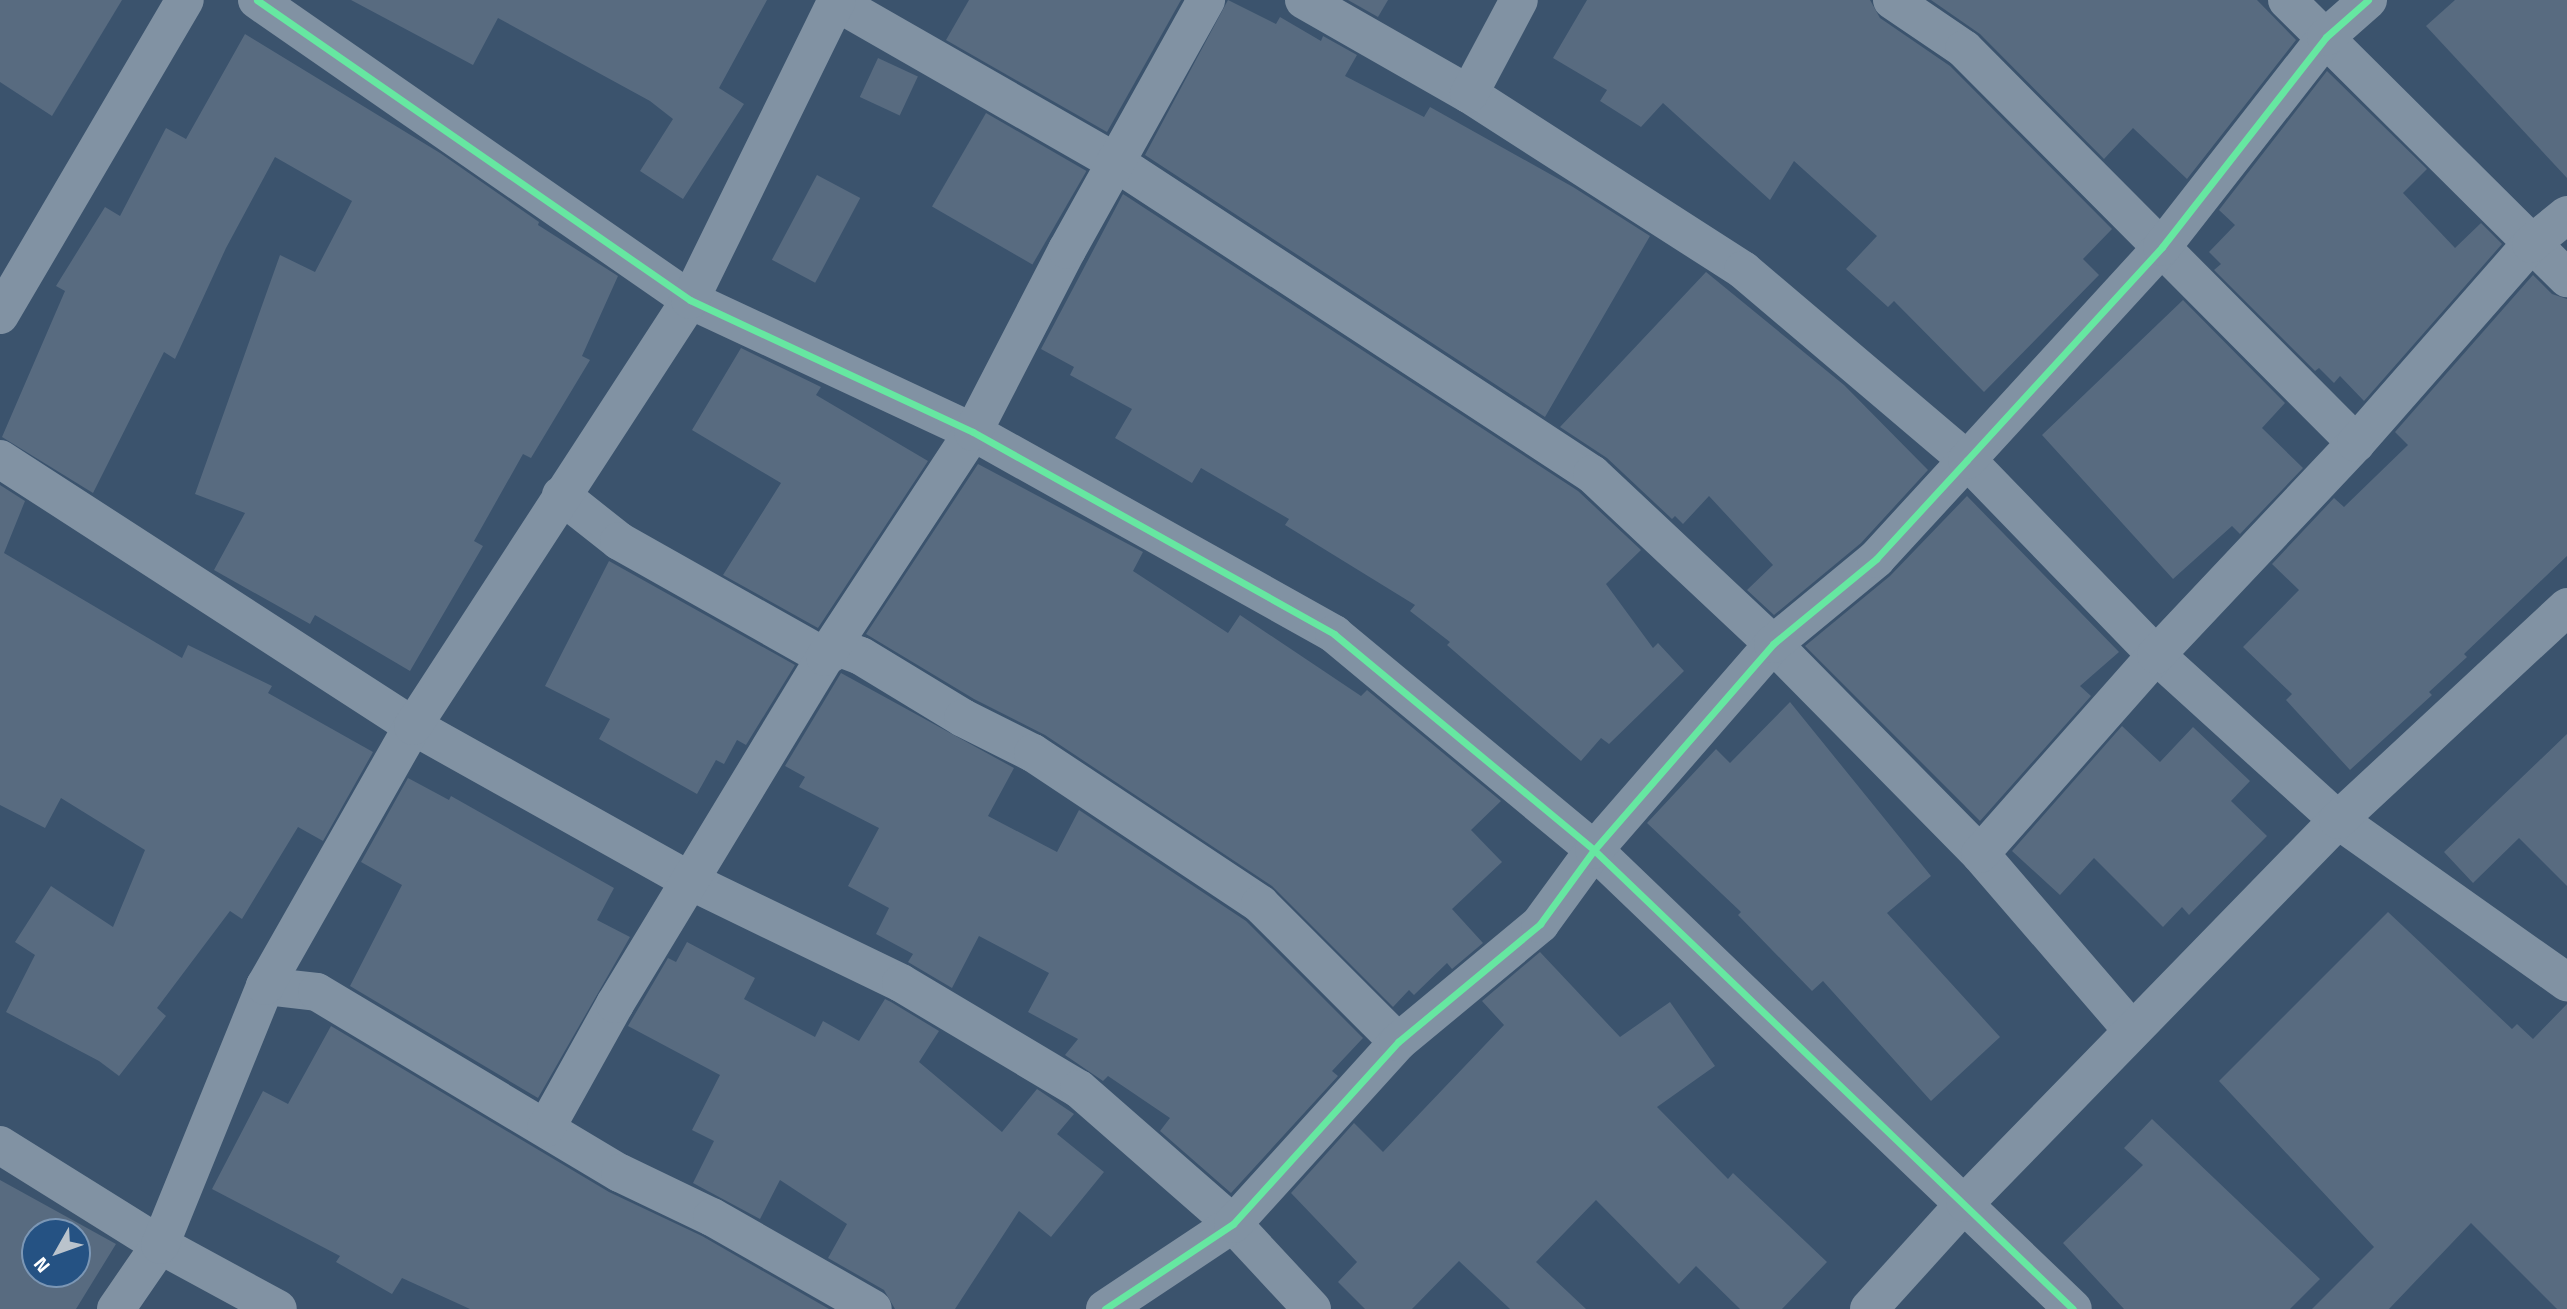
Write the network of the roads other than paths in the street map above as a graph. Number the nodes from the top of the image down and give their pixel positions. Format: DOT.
graph roads {
  1 [pos="185,0"];
  2 [pos="257,0"];
  3 [pos="1206,0"];
  4 [pos="1304,0"];
  5 [pos="1519,0"];
  6 [pos="1892,0"];
  7 [pos="2287,0"];
  8 [pos="2368,0"];
  9 [pos="837,1"];
  10 [pos="2326,37"];
  11 [pos="1469,94"];
  12 [pos="1115,162"];
  13 [pos="2567,215"];
  14 [pos="2531,244"];
  15 [pos="2162,247"];
  16 [pos="2567,278"];
  17 [pos="691,300"];
  18 [pos="0,315"];
  19 [pos="973,432"];
  20 [pos="2356,443"];
  21 [pos="0,459"];
  22 [pos="1968,460"];
  23 [pos="561,495"];
  24 [pos="2567,607"];
  25 [pos="1773,644"];
  26 [pos="2156,655"];
  27 [pos="825,657"];
  28 [pos="413,726"];
  29 [pos="2338,820"];
  30 [pos="1594,850"];
  31 [pos="1980,854"];
  32 [pos="692,882"];
  33 [pos="2567,982"];
  34 [pos="265,986"];
  35 [pos="2132,1030"];
  36 [pos="1398,1042"];
  37 [pos="546,1128"];
  38 [pos="0,1145"];
  39 [pos="1965,1203"];
  40 [pos="1233,1224"];
  41 [pos="160,1245"];
  42 [pos="116,1309"];
  43 [pos="278,1309"];
  44 [pos="873,1309"];
  45 [pos="1105,1309"];
  46 [pos="1312,1309"];
  47 [pos="1869,1309"];
  48 [pos="2073,1309"];
  1 -- 18 [label="street"];
  2 -- 17 [label="street"];
  3 -- 12 [label="street"];
  4 -- 11 [label="street"];
  5 -- 11 [label="street"];
  6 -- 15 [label="street"];
  7 -- 10 [label="street"];
  8 -- 10 [label="street"];
  9 -- 12 [label="street"];
  9 -- 17 [label="street"];
  10 -- 14 [label="street"];
  10 -- 15 [label="street"];
  11 -- 22 [label="street"];
  12 -- 19 [label="street"];
  12 -- 25 [label="street"];
  13 -- 14 [label="street"];
  14 -- 16 [label="street"];
  14 -- 20 [label="street"];
  15 -- 20 [label="street"];
  15 -- 22 [label="street"];
  17 -- 19 [label="street"];
  17 -- 23 [label="street"];
  19 -- 27 [label="street"];
  19 -- 30 [label="street"];
  20 -- 26 [label="street"];
  21 -- 28 [label="street"];
  22 -- 25 [label="street"];
  22 -- 26 [label="street"];
  23 -- 27 [label="street"];
  23 -- 28 [label="street"];
  24 -- 29 [label="street"];
  25 -- 30 [label="street"];
  25 -- 31 [label="street"];
  26 -- 29 [label="street"];
  26 -- 31 [label="street"];
  27 -- 32 [label="street"];
  27 -- 36 [label="street"];
  28 -- 32 [label="street"];
  28 -- 34 [label="street"];
  29 -- 33 [label="street"];
  29 -- 35 [label="street"];
  30 -- 36 [label="street"];
  30 -- 39 [label="street"];
  31 -- 35 [label="street"];
  32 -- 37 [label="street"];
  32 -- 40 [label="street"];
  34 -- 37 [label="street"];
  34 -- 41 [label="street"];
  35 -- 39 [label="street"];
  36 -- 40 [label="street"];
  37 -- 44 [label="street"];
  38 -- 41 [label="street"];
  39 -- 47 [label="street"];
  39 -- 48 [label="street"];
  40 -- 45 [label="street"];
  40 -- 46 [label="street"];
  41 -- 42 [label="street"];
  41 -- 43 [label="street"];
}
